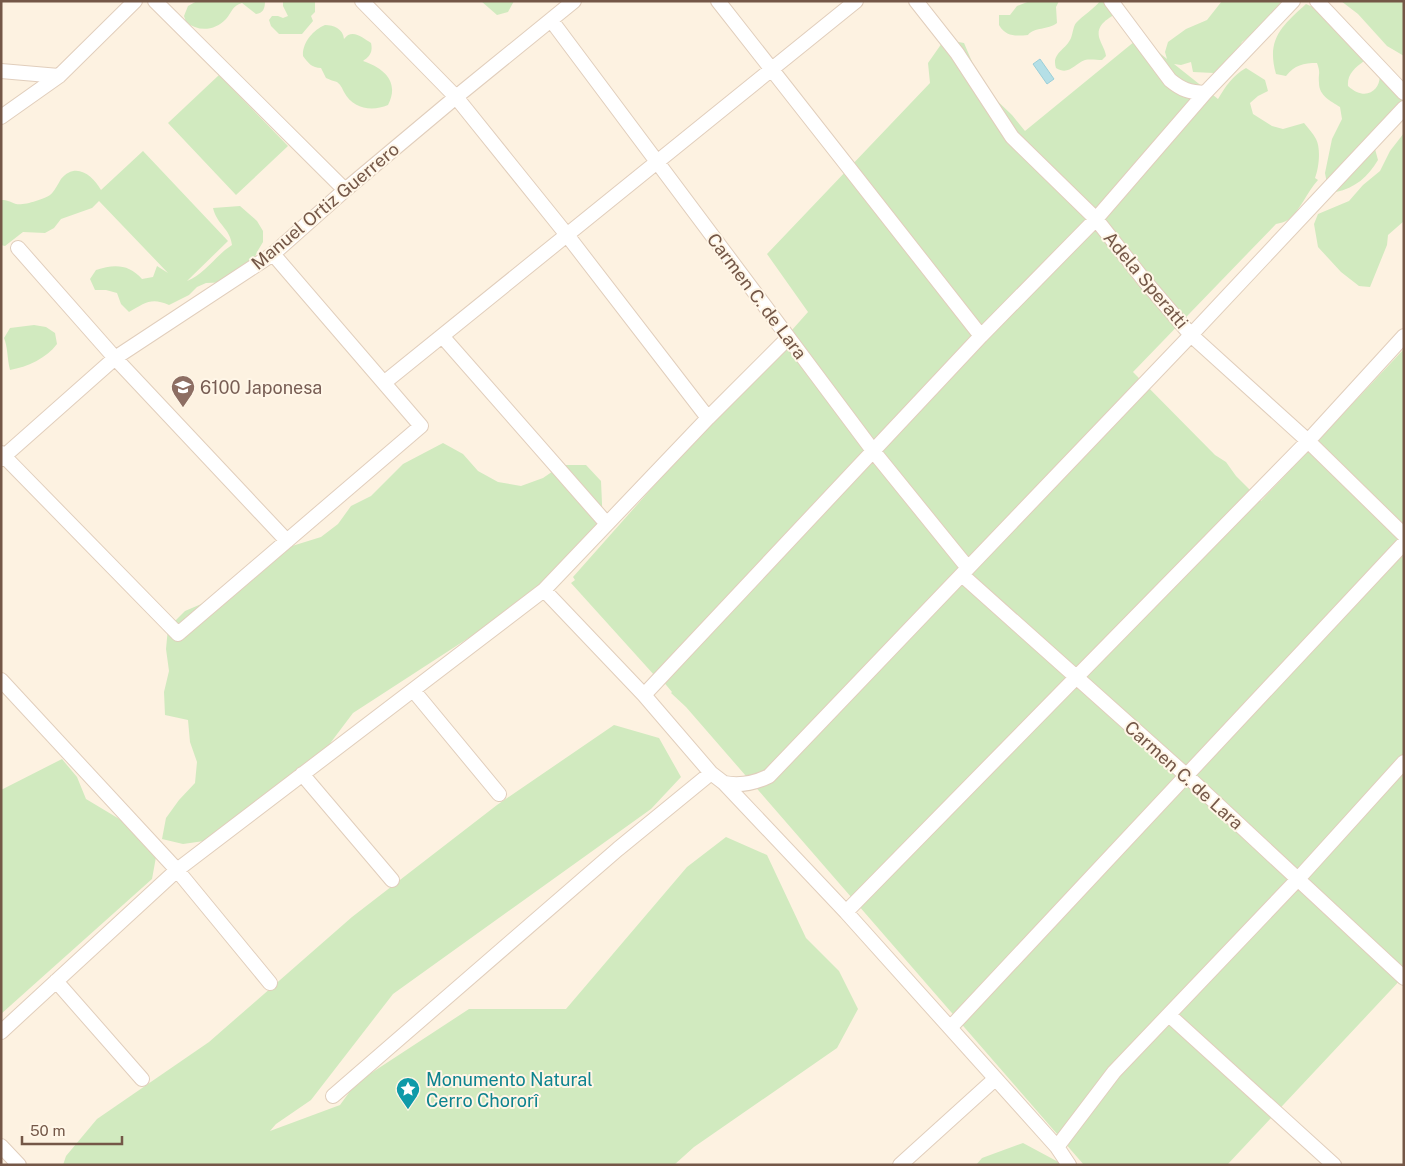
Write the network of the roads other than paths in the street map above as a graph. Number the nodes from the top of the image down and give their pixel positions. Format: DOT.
graph roads {
  1 [pos="135,1"];
  2 [pos="155,1"];
  3 [pos="362,1"];
  4 [pos="574,1"];
  5 [pos="718,1"];
  6 [pos="856,1"];
  7 [pos="916,1"];
  8 [pos="1111,1"];
  9 [pos="1293,1"];
  10 [pos="1317,1"];
  11 [pos="551,20"];
  12 [pos="772,70"];
  13 [pos="1,71"];
  14 [pos="59,76"];
  15 [pos="1205,93"];
  16 [pos="1404,93"];
  17 [pos="456,97"];
  18 [pos="1404,108"];
  19 [pos="1,117"];
  20 [pos="657,162"];
  21 [pos="345,190"];
  22 [pos="1096,219"];
  23 [pos="567,235"];
  24 [pos="18,248"];
  25 [pos="273,254"];
  26 [pos="1191,335"];
  27 [pos="442,336"];
  28 [pos="981,336"];
  29 [pos="1404,336"];
  30 [pos="788,338"];
  31 [pos="115,358"];
  32 [pos="385,382"];
  33 [pos="708,418"];
  34 [pos="1308,440"];
  35 [pos="874,452"];
  36 [pos="2,456"];
  37 [pos="607,524"];
  38 [pos="1404,535"];
  39 [pos="287,541"];
  40 [pos="1404,543"];
  41 [pos="965,572"];
  42 [pos="544,590"];
  43 [pos="1076,678"];
  44 [pos="1,680"];
  45 [pos="413,690"];
  46 [pos="644,696"];
  47 [pos="1403,765"];
  48 [pos="711,773"];
  49 [pos="302,774"];
  50 [pos="1187,776"];
  51 [pos="724,783"];
  52 [pos="499,794"];
  53 [pos="177,870"];
  54 [pos="1298,879"];
  55 [pos="392,880"];
  56 [pos="846,912"];
  57 [pos="1404,978"];
  58 [pos="56,981"];
  59 [pos="270,983"];
  60 [pos="1169,1016"];
  61 [pos="950,1028"];
  62 [pos="1,1032"];
  63 [pos="142,1079"];
  64 [pos="995,1079"];
  65 [pos="333,1096"];
  66 [pos="1,1146"];
  67 [pos="1057,1147"];
  68 [pos="19,1165"];
  69 [pos="900,1165"];
  70 [pos="1069,1165"];
  71 [pos="1334,1165"];
  1 -- 14 [label="street"];
  2 -- 21 [label="street"];
  3 -- 17 [label="street"];
  4 -- 11 [label="street, Manuel Ortiz Guerrero"];
  5 -- 12 [label="street"];
  6 -- 12 [label="street"];
  7 -- 22 [label="street, Adela Speratti"];
  8 -- 15 [label="street"];
  9 -- 15 [label="street"];
  10 -- 16 [label="street"];
  11 -- 17 [label="street, Manuel Ortiz Guerrero"];
  11 -- 20 [label="street, Carmen C. de Lara"];
  12 -- 20 [label="street"];
  12 -- 28 [label="street"];
  13 -- 14 [label="street"];
  14 -- 19 [label="street"];
  15 -- 22 [label="street"];
  17 -- 21 [label="street, Manuel Ortiz Guerrero"];
  17 -- 23 [label="street"];
  18 -- 26 [label="street"];
  20 -- 23 [label="street"];
  20 -- 30 [label="street, Carmen C. de Lara"];
  21 -- 25 [label="street, Manuel Ortiz Guerrero"];
  22 -- 26 [label="street, Adela Speratti"];
  22 -- 28 [label="street"];
  23 -- 27 [label="street"];
  23 -- 33 [label="street"];
  24 -- 31 [label="street"];
  25 -- 31 [label="street, Manuel Ortiz Guerrero"];
  25 -- 32 [label="street"];
  26 -- 34 [label="street, Adela Speratti"];
  26 -- 41 [label="street"];
  27 -- 32 [label="street"];
  27 -- 37 [label="street"];
  28 -- 35 [label="street"];
  29 -- 34 [label="street"];
  30 -- 33 [label="street"];
  30 -- 35 [label="street, Carmen C. de Lara"];
  31 -- 36 [label="street, Manuel Ortiz Guerrero"];
  31 -- 39 [label="street"];
  32 -- 39 [label="street"];
  33 -- 37 [label="street"];
  34 -- 38 [label="street, Adela Speratti"];
  34 -- 43 [label="street"];
  35 -- 41 [label="street, Carmen C. de Lara"];
  35 -- 46 [label="street"];
  36 -- 39 [label="street"];
  37 -- 42 [label="street"];
  40 -- 50 [label="street"];
  41 -- 43 [label="street, Carmen C. de Lara"];
  41 -- 51 [label="street"];
  42 -- 45 [label="street"];
  42 -- 46 [label="street"];
  43 -- 50 [label="street, Carmen C. de Lara"];
  43 -- 56 [label="street"];
  44 -- 53 [label="street"];
  45 -- 49 [label="street"];
  45 -- 52 [label="street"];
  46 -- 48 [label="street"];
  47 -- 54 [label="street"];
  48 -- 51 [label="street"];
  48 -- 65 [label="street"];
  49 -- 53 [label="street"];
  49 -- 55 [label="street"];
  50 -- 54 [label="street, Carmen C. de Lara"];
  50 -- 61 [label="street"];
  51 -- 56 [label="street"];
  53 -- 58 [label="street"];
  53 -- 59 [label="street"];
  54 -- 57 [label="street, Carmen C. de Lara"];
  54 -- 60 [label="street"];
  56 -- 61 [label="street"];
  58 -- 62 [label="street"];
  58 -- 63 [label="street"];
  60 -- 67 [label="street"];
  60 -- 71 [label="street"];
  61 -- 64 [label="street"];
  64 -- 67 [label="street"];
  64 -- 69 [label="street"];
  66 -- 68 [label="street"];
  67 -- 70 [label="street"];
}
